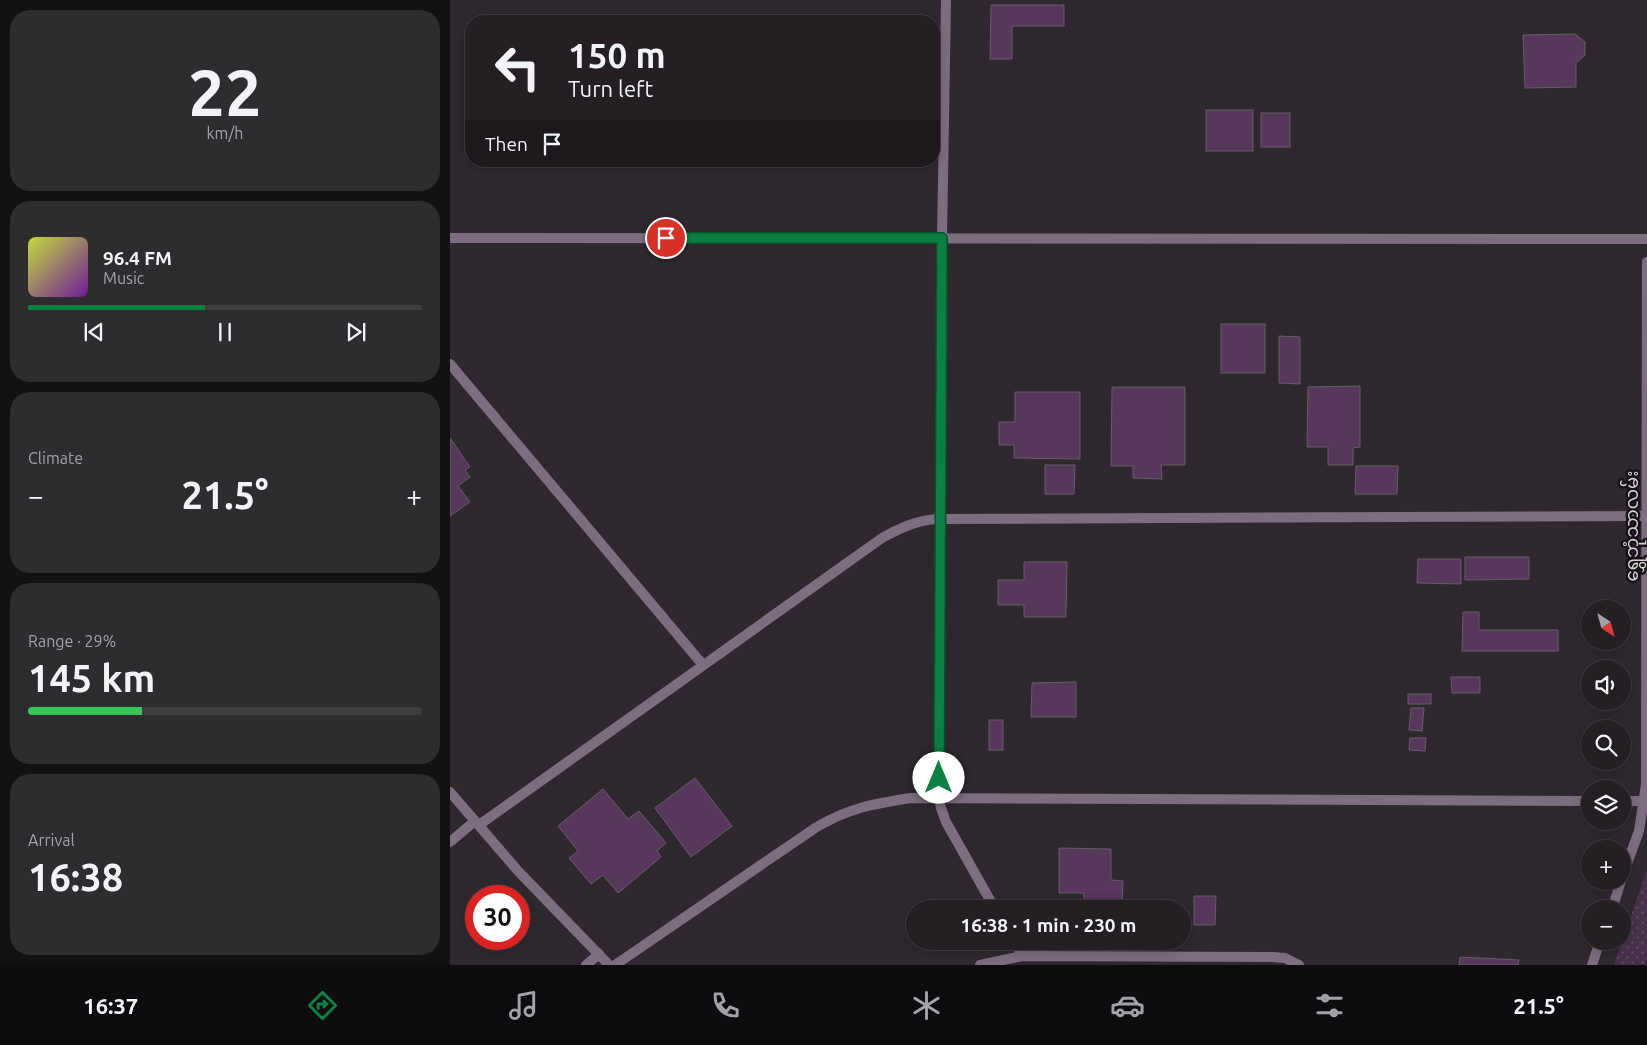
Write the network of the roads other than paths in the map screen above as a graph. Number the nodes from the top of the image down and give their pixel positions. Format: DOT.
graph roads {
  1 [pos="946,0"];
  2 [pos="450,238"];
  3 [pos="942,238"];
  4 [pos="1647,238"];
  5 [pos="1647,262"];
  6 [pos="450,364"];
  7 [pos="1647,516"];
  8 [pos="941,519"];
  9 [pos="703,666"];
  10 [pos="450,792"];
  11 [pos="939,798"];
  12 [pos="1581,801"];
  13 [pos="1631,801"];
  14 [pos="1643,801"];
  15 [pos="477,823"];
  16 [pos="450,842"];
  17 [pos="1631,851"];
  18 [pos="991,900"];
  19 [pos="1019,950"];
  20 [pos="1597,950"];
  21 [pos="599,954"];
  22 [pos="1022,956"];
  23 [pos="586,965"];
  24 [pos="609,965"];
  25 [pos="615,965"];
  26 [pos="980,965"];
  27 [pos="1298,965"];
  28 [pos="1592,965"];
  1 -- 3 [label="street"];
  2 -- 3 [label="street"];
  3 -- 4 [label="street"];
  3 -- 8 [label="street"];
  5 -- 7 [label="street, ရွှေဘုံသာလမ်း"];
  6 -- 9 [label="street"];
  7 -- 8 [label="street"];
  7 -- 14 [label="street, ရွှေဘုံသာလမ်း"];
  8 -- 9 [label="street"];
  8 -- 11 [label="street"];
  9 -- 15 [label="street"];
  10 -- 15 [label="street"];
  11 -- 12 [label="street"];
  11 -- 18 [label="street"];
  11 -- 25 [label="street"];
  13 -- 14 [label="street"];
  14 -- 17 [label="street, ရွှေဘုံသာလမ်း"];
  15 -- 16 [label="street"];
  15 -- 21 [label="street"];
  19 -- 22 [label="street"];
  20 -- 28 [label="street"];
  21 -- 23 [label="street"];
  21 -- 24 [label="street"];
  22 -- 26 [label="street"];
  22 -- 27 [label="street"];
}
